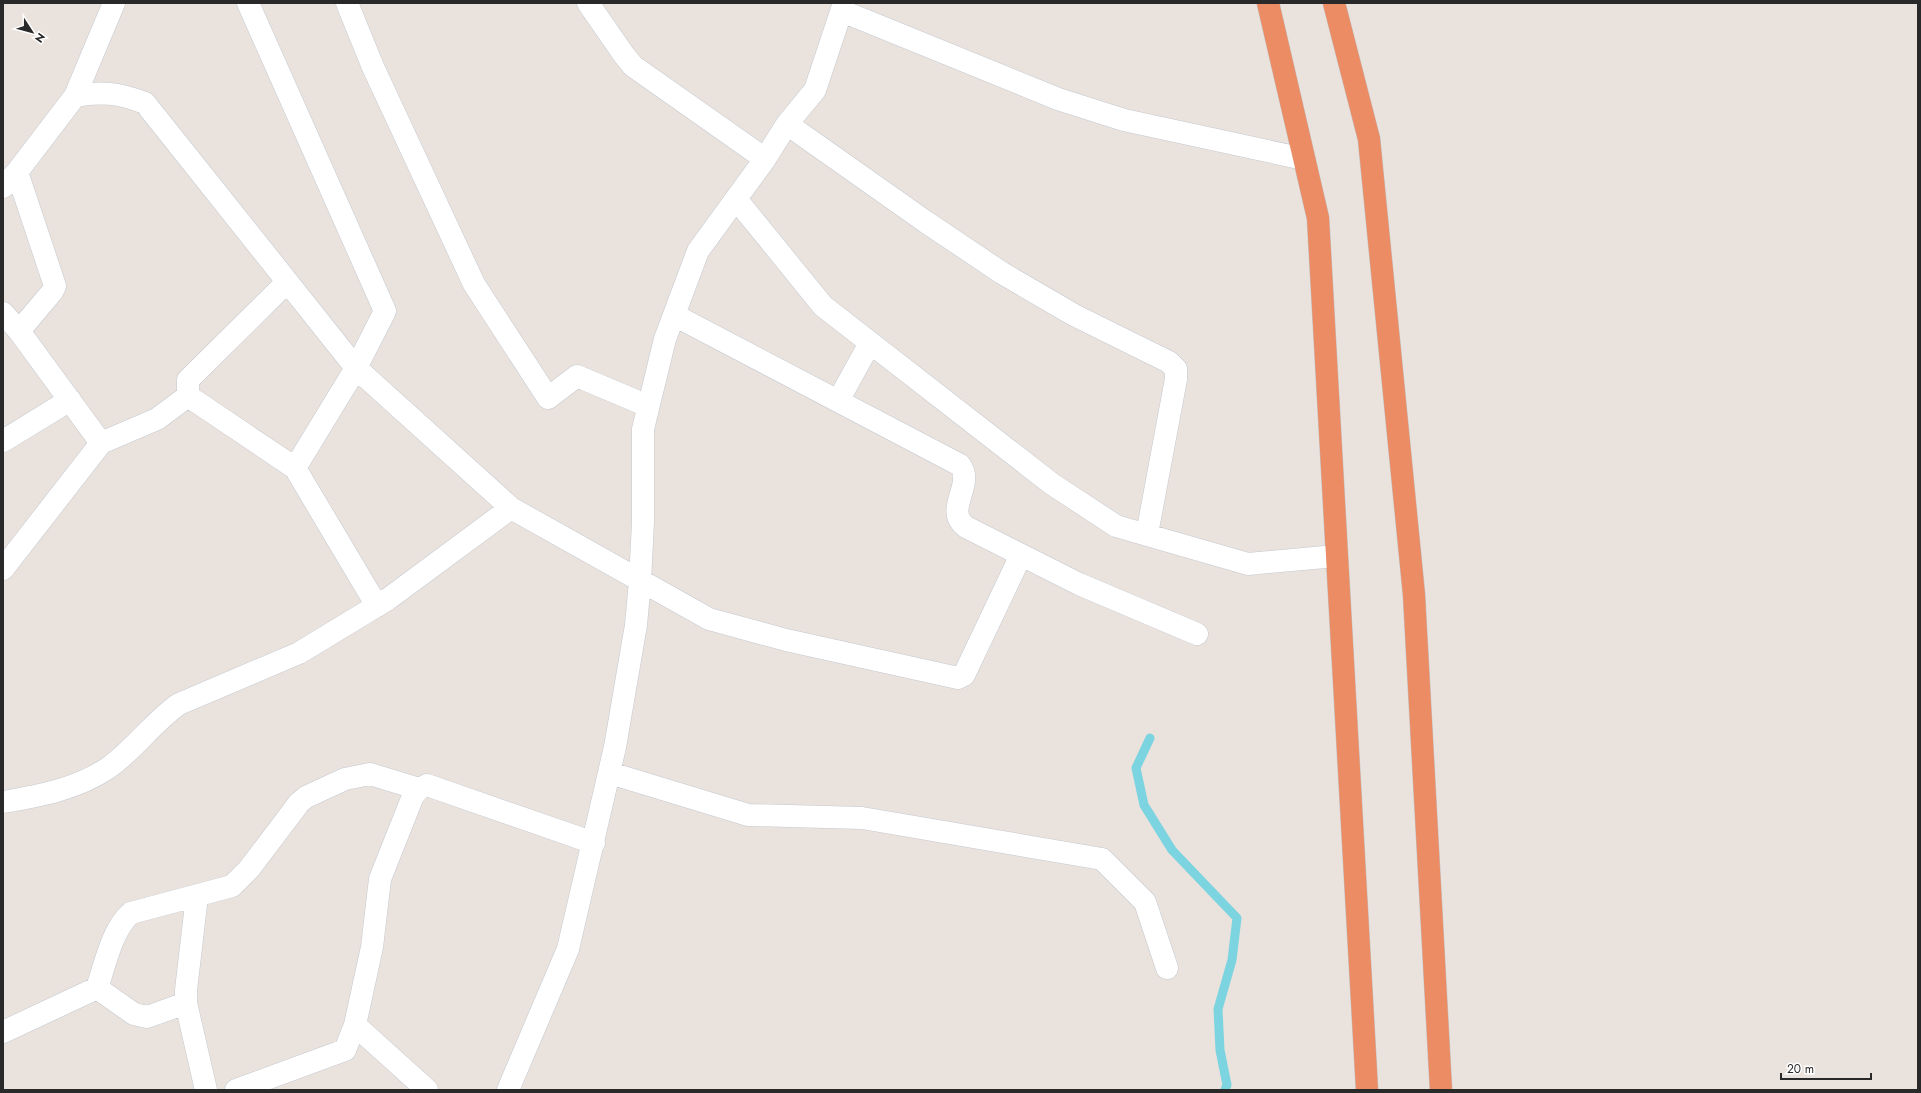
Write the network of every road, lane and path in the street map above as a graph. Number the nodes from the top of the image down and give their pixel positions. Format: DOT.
graph roads {
  1 [pos="114,3"];
  2 [pos="248,3"];
  3 [pos="348,3"];
  4 [pos="588,3"];
  5 [pos="1268,3"];
  6 [pos="1334,3"];
  7 [pos="843,7"];
  8 [pos="75,96"];
  9 [pos="787,124"];
  10 [pos="765,159"];
  11 [pos="1304,159"];
  12 [pos="10,180"];
  13 [pos="736,199"];
  14 [pos="287,282"];
  15 [pos="3,313"];
  16 [pos="674,315"];
  17 [pos="18,331"];
  18 [pos="870,343"];
  19 [pos="356,368"];
  20 [pos="188,396"];
  21 [pos="70,400"];
  22 [pos="838,401"];
  23 [pos="648,406"];
  24 [pos="3,441"];
  25 [pos="101,444"];
  26 [pos="295,468"];
  27 [pos="511,508"];
  28 [pos="1147,534"];
  29 [pos="1021,555"];
  30 [pos="1336,556"];
  31 [pos="3,569"];
  32 [pos="640,581"];
  33 [pos="377,606"];
  34 [pos="1197,634"];
  35 [pos="610,773"];
  36 [pos="418,789"];
  37 [pos="3,802"];
  38 [pos="594,843"];
  39 [pos="197,896"];
  40 [pos="1167,968"];
  41 [pos="97,988"];
  42 [pos="186,1003"];
  43 [pos="355,1025"];
  44 [pos="3,1032"];
  45 [pos="206,1090"];
  46 [pos="236,1090"];
  47 [pos="426,1090"];
  48 [pos="508,1090"];
  49 [pos="1367,1090"];
  50 [pos="1440,1090"];
  1 -- 8 [label="street"];
  2 -- 19 [label="street"];
  3 -- 23 [label="street"];
  4 -- 10 [label="street"];
  5 -- 11 [label="highway"];
  6 -- 50 [label="highway"];
  7 -- 9 [label="street"];
  7 -- 11 [label="street"];
  8 -- 12 [label="street"];
  8 -- 14 [label="street"];
  9 -- 10 [label="street"];
  9 -- 28 [label="street"];
  10 -- 13 [label="street"];
  11 -- 30 [label="highway"];
  12 -- 17 [label="street"];
  13 -- 16 [label="street"];
  13 -- 18 [label="street"];
  14 -- 19 [label="street"];
  14 -- 20 [label="street"];
  15 -- 17 [label="street"];
  16 -- 22 [label="street"];
  16 -- 23 [label="street"];
  17 -- 21 [label="street"];
  18 -- 22 [label="street"];
  18 -- 28 [label="street"];
  19 -- 26 [label="street"];
  19 -- 27 [label="street"];
  20 -- 25 [label="street"];
  20 -- 26 [label="street"];
  21 -- 24 [label="street"];
  21 -- 25 [label="street"];
  22 -- 29 [label="street"];
  23 -- 32 [label="street"];
  25 -- 31 [label="street"];
  26 -- 33 [label="street"];
  27 -- 32 [label="street"];
  27 -- 33 [label="street"];
  28 -- 30 [label="street"];
  29 -- 32 [label="street"];
  29 -- 34 [label="street"];
  30 -- 49 [label="highway"];
  32 -- 35 [label="street"];
  33 -- 37 [label="street"];
  35 -- 38 [label="street"];
  35 -- 40 [label="street"];
  36 -- 38 [label="street"];
  36 -- 39 [label="street"];
  36 -- 43 [label="street"];
  38 -- 48 [label="street"];
  39 -- 41 [label="street"];
  39 -- 42 [label="street"];
  41 -- 42 [label="street"];
  41 -- 44 [label="street"];
  42 -- 45 [label="street"];
  43 -- 46 [label="street"];
  43 -- 47 [label="street"];
}
